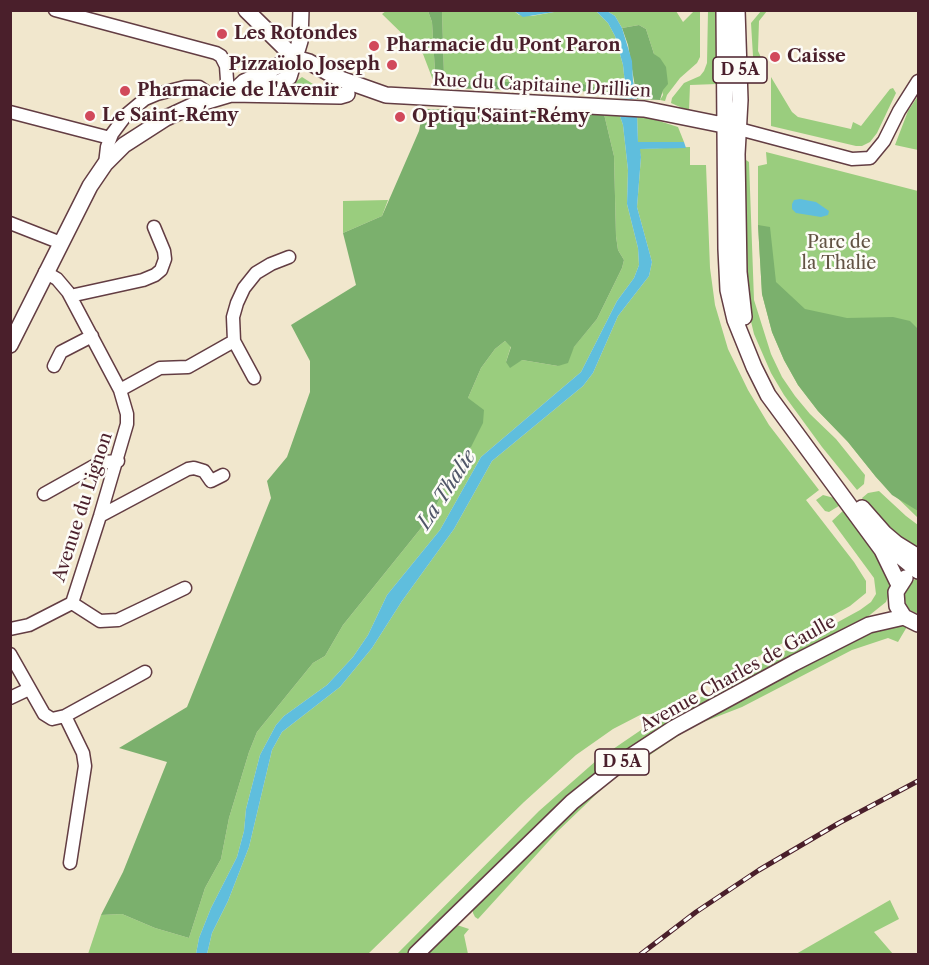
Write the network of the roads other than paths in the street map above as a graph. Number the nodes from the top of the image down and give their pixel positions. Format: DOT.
graph roads {
  1 [pos="55,10"];
  2 [pos="246,10"];
  3 [pos="301,10"];
  4 [pos="724,10"];
  5 [pos="737,10"];
  6 [pos="295,58"];
  7 [pos="918,81"];
  8 [pos="347,94"];
  9 [pos="229,95"];
  10 [pos="386,95"];
  11 [pos="10,112"];
  12 [pos="732,127"];
  13 [pos="110,138"];
  14 [pos="105,164"];
  15 [pos="10,223"];
  16 [pos="154,227"];
  17 [pos="61,243"];
  18 [pos="289,257"];
  19 [pos="45,272"];
  20 [pos="70,296"];
  21 [pos="14,325"];
  22 [pos="92,336"];
  23 [pos="234,342"];
  24 [pos="10,345"];
  25 [pos="54,366"];
  26 [pos="254,378"];
  27 [pos="120,390"];
  28 [pos="118,460"];
  29 [pos="223,475"];
  30 [pos="845,489"];
  31 [pos="44,494"];
  32 [pos="100,516"];
  33 [pos="918,557"];
  34 [pos="918,572"];
  35 [pos="184,588"];
  36 [pos="897,592"];
  37 [pos="72,603"];
  38 [pos="904,617"];
  39 [pos="918,624"];
  40 [pos="869,625"];
  41 [pos="10,629"];
  42 [pos="10,654"];
  43 [pos="145,672"];
  44 [pos="29,689"];
  45 [pos="10,699"];
  46 [pos="65,716"];
  47 [pos="70,863"];
  48 [pos="416,954"];
  1 -- 9 [label="street"];
  2 -- 6 [label="main road"];
  3 -- 6 [label="main road"];
  4 -- 12 [label="main road, D 5A"];
  5 -- 12 [label="main road, D 5A"];
  6 -- 8 [label="main road"];
  6 -- 9 [label="main road"];
  6 -- 10 [label="main road"];
  7 -- 12 [label="street, Rue du Capitaine Drillien"];
  8 -- 9 [label="main road"];
  8 -- 10 [label="main road"];
  9 -- 13 [label="street"];
  9 -- 14 [label="main road"];
  10 -- 12 [label="main road, Rue du Capitaine Drillien"];
  11 -- 13 [label="street"];
  12 -- 30 [label="main road, D 5A"];
  12 -- 36 [label="main road, D 5A"];
  13 -- 14 [label="street"];
  14 -- 17 [label="main road"];
  15 -- 17 [label="street"];
  16 -- 20 [label="street"];
  17 -- 19 [label="main road"];
  18 -- 23 [label="street"];
  19 -- 20 [label="street, Avenue du Lignon"];
  19 -- 21 [label="main road"];
  20 -- 22 [label="street, Avenue du Lignon"];
  21 -- 24 [label="main road"];
  22 -- 25 [label="street"];
  22 -- 27 [label="street, Avenue du Lignon"];
  23 -- 26 [label="street"];
  23 -- 27 [label="street"];
  27 -- 28 [label="street, Avenue du Lignon"];
  28 -- 31 [label="street"];
  28 -- 32 [label="street, Avenue du Lignon"];
  29 -- 32 [label="street"];
  30 -- 33 [label="main road"];
  30 -- 34 [label="main road, D 5A"];
  32 -- 37 [label="street, Avenue du Lignon"];
  34 -- 36 [label="main road, Avenue Charles de Gaulle"];
  35 -- 37 [label="street"];
  36 -- 38 [label="main road"];
  36 -- 40 [label="main road, Avenue Charles de Gaulle / D 5A"];
  37 -- 41 [label="street, Avenue du Lignon"];
  38 -- 39 [label="main road"];
  38 -- 40 [label="main road, Avenue Charles de Gaulle / D 5A"];
  40 -- 48 [label="main road, Avenue Charles de Gaulle / D 5A"];
  42 -- 44 [label="street"];
  43 -- 46 [label="street"];
  44 -- 45 [label="street"];
  44 -- 46 [label="street"];
  46 -- 47 [label="street"];
}
